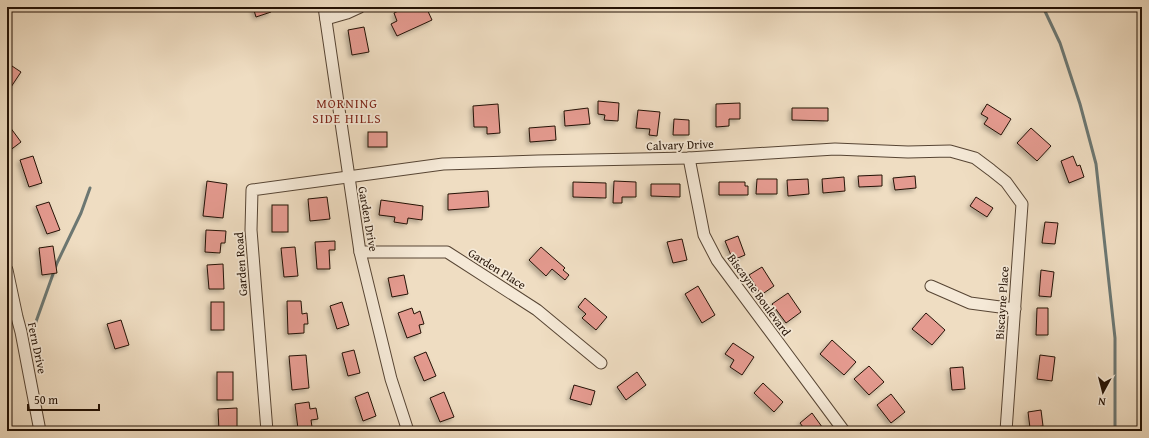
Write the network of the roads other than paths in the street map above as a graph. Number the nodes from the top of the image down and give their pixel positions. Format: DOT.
graph roads {
  1 [pos="324,7"];
  2 [pos="360,7"];
  3 [pos="326,19"];
  4 [pos="689,158"];
  5 [pos="348,176"];
  6 [pos="1006,182"];
  7 [pos="360,252"];
  8 [pos="7,270"];
  9 [pos="931,286"];
  10 [pos="1015,309"];
  11 [pos="601,363"];
  12 [pos="40,431"];
  13 [pos="267,431"];
  14 [pos="408,431"];
  15 [pos="844,431"];
  16 [pos="1006,431"];
  1 -- 3 [label="street, Garden Drive"];
  2 -- 3 [label="street"];
  3 -- 5 [label="street, Garden Drive"];
  4 -- 5 [label="street, Calvary Drive"];
  4 -- 6 [label="street, Calvary Drive"];
  4 -- 15 [label="street, Biscayne Boulevard"];
  5 -- 7 [label="street, Garden Drive"];
  5 -- 13 [label="street, Garden Road"];
  6 -- 10 [label="street, Biscayne Place"];
  7 -- 11 [label="street, Garden Place"];
  7 -- 14 [label="street, Garden Drive"];
  8 -- 12 [label="street, Fern Drive"];
  9 -- 10 [label="street"];
  10 -- 16 [label="street, Biscayne Place"];
}
